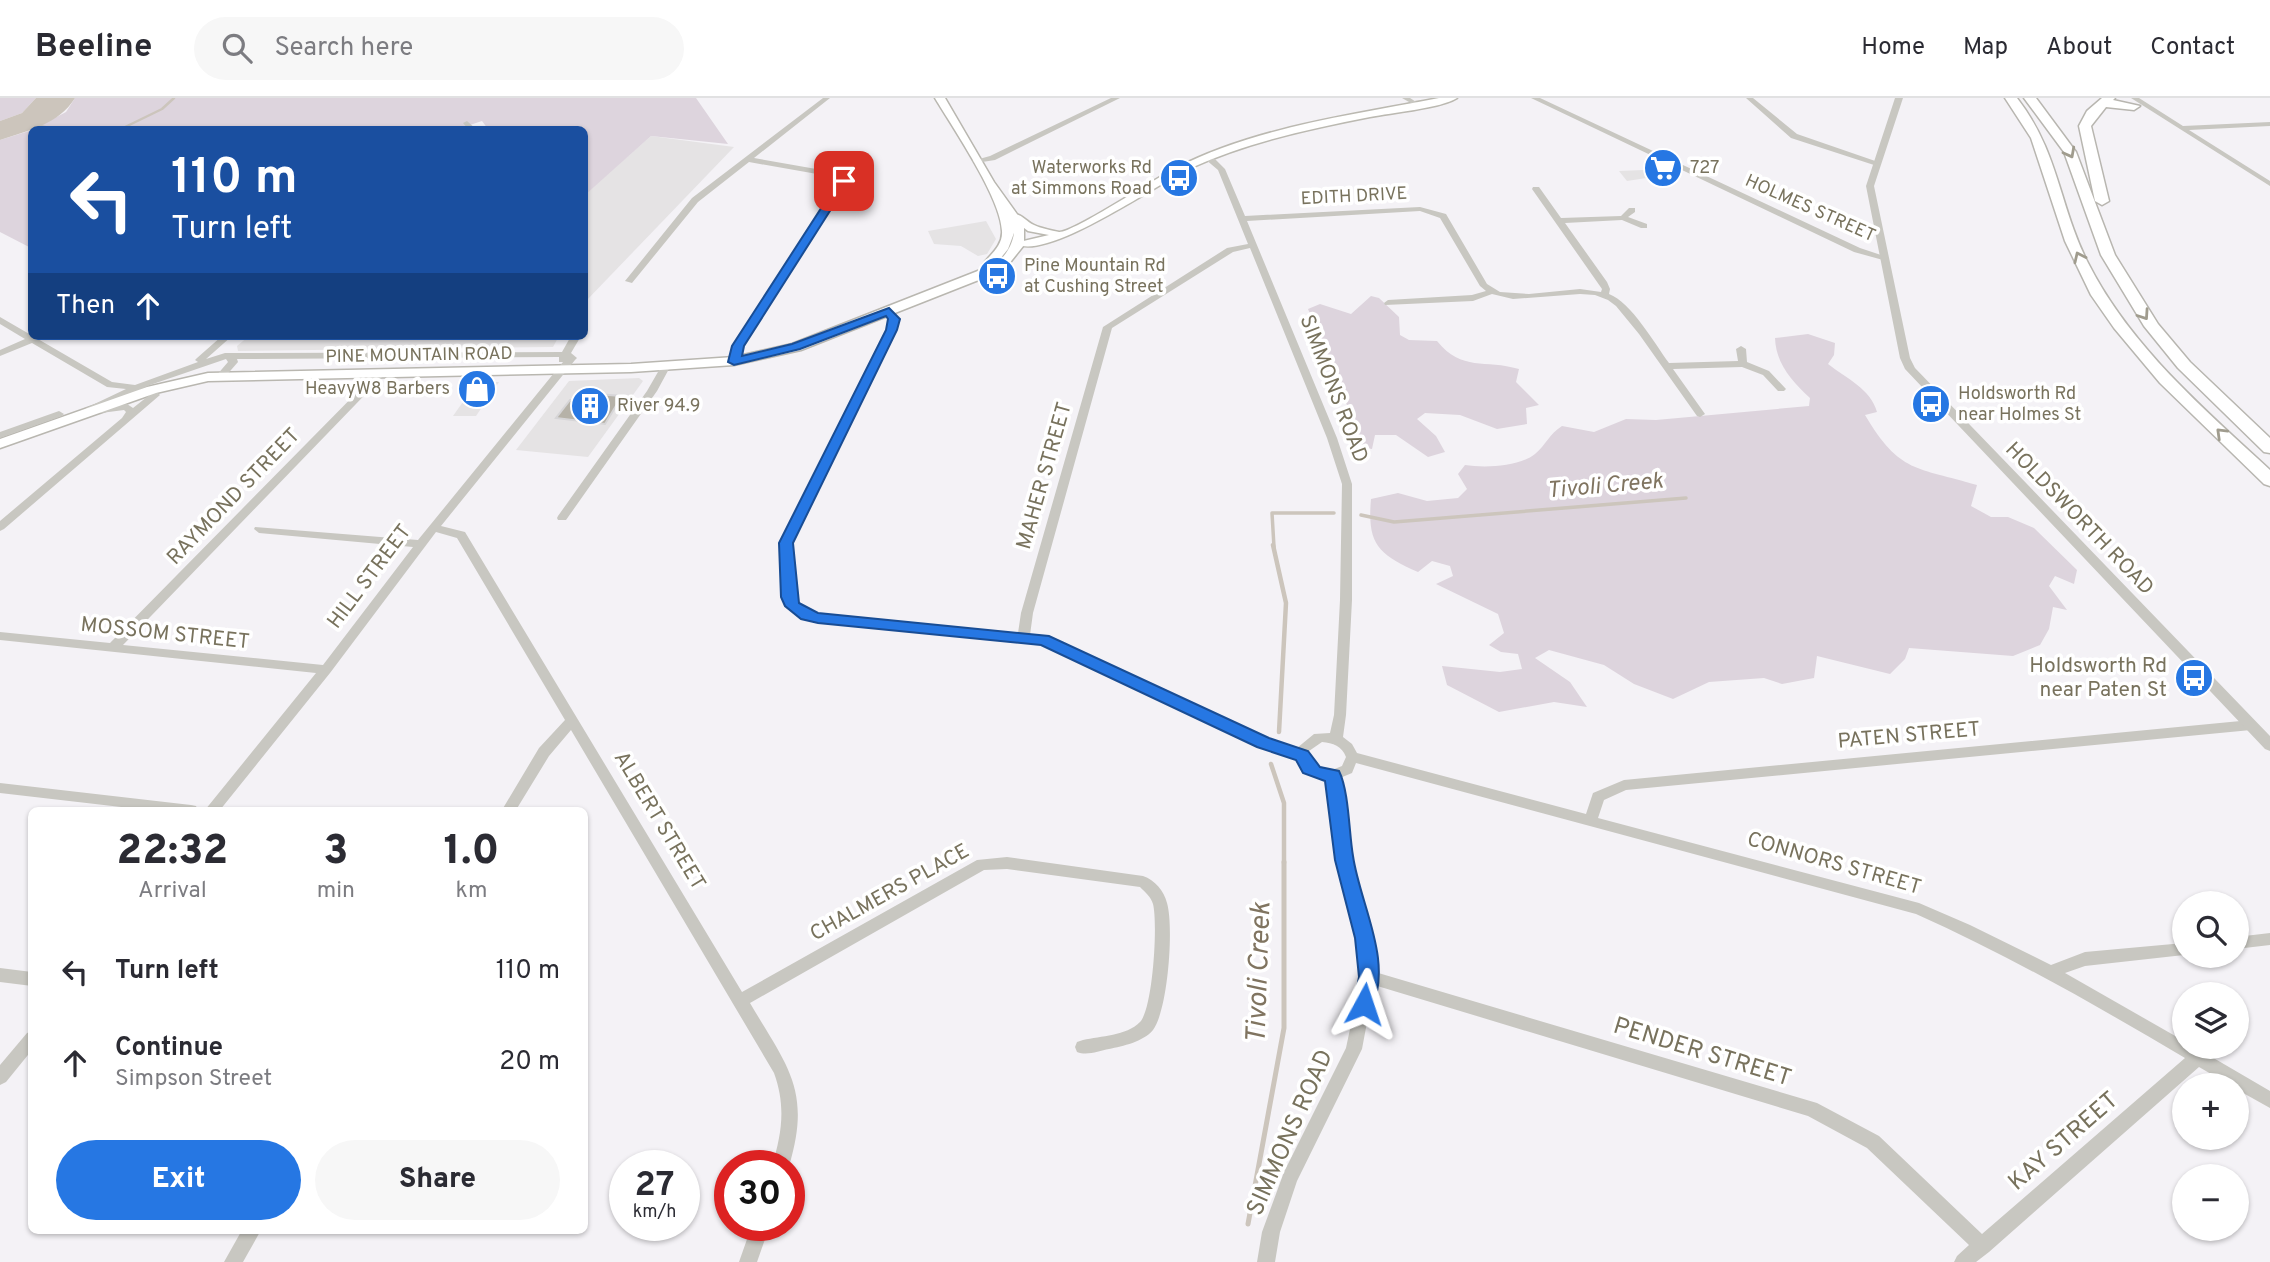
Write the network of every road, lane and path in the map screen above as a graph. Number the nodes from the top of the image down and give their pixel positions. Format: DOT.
graph roads {
  1 [pos="827,98"];
  2 [pos="940,98"];
  3 [pos="1117,98"];
  4 [pos="1405,98"];
  5 [pos="1452,98"];
  6 [pos="1534,98"];
  7 [pos="1749,98"];
  8 [pos="1899,98"];
  9 [pos="2011,98"];
  10 [pos="2029,98"];
  11 [pos="2107,100"];
  12 [pos="2134,102"];
  13 [pos="1418,105"];
  14 [pos="467,123"];
  15 [pos="2270,124"];
  16 [pos="470,126"];
  17 [pos="2179,127"];
  18 [pos="1208,157"];
  19 [pos="747,159"];
  20 [pos="976,161"];
  21 [pos="1877,163"];
  22 [pos="989,183"];
  23 [pos="2270,184"];
  24 [pos="1536,189"];
  25 [pos="1632,210"];
  26 [pos="1015,216"];
  27 [pos="1623,218"];
  28 [pos="1242,219"];
  29 [pos="1559,222"];
  30 [pos="1644,226"];
  31 [pos="1074,228"];
  32 [pos="1052,232"];
  33 [pos="1006,240"];
  34 [pos="1020,240"];
  35 [pos="2102,241"];
  36 [pos="1253,245"];
  37 [pos="1883,257"];
  38 [pos="629,281"];
  39 [pos="968,282"];
  40 [pos="1491,292"];
  41 [pos="1604,295"];
  42 [pos="1388,303"];
  43 [pos="889,311"];
  44 [pos="0,320"];
  45 [pos="28,336"];
  46 [pos="31,340"];
  47 [pos="35,340"];
  48 [pos="224,340"];
  49 [pos="574,340"];
  50 [pos="219,344"];
  51 [pos="1741,349"];
  52 [pos="0,353"];
  53 [pos="566,355"];
  54 [pos="230,358"];
  55 [pos="200,362"];
  56 [pos="734,362"];
  57 [pos="1743,364"];
  58 [pos="1665,366"];
  59 [pos="665,367"];
  60 [pos="591,369"];
  61 [pos="562,370"];
  62 [pos="381,373"];
  63 [pos="220,376"];
  64 [pos="110,384"];
  65 [pos="137,386"];
  66 [pos="1781,389"];
  67 [pos="155,396"];
  68 [pos="102,403"];
  69 [pos="59,414"];
  70 [pos="1700,414"];
  71 [pos="76,416"];
  72 [pos="127,419"];
  73 [pos="0,435"];
  74 [pos="0,444"];
  75 [pos="2270,448"];
  76 [pos="2270,480"];
  77 [pos="562,518"];
  78 [pos="0,527"];
  79 [pos="434,528"];
  80 [pos="259,529"];
  81 [pos="421,544"];
  82 [pos="0,636"];
  83 [pos="1024,636"];
  84 [pos="114,647"];
  85 [pos="326,670"];
  86 [pos="572,720"];
  87 [pos="2251,725"];
  88 [pos="1336,738"];
  89 [pos="2270,745"];
  90 [pos="1302,755"];
  91 [pos="1352,757"];
  92 [pos="1333,775"];
  93 [pos="0,788"];
  94 [pos="165,807"];
  95 [pos="214,807"];
  96 [pos="511,807"];
  97 [pos="1591,819"];
  98 [pos="2270,939"];
  99 [pos="2249,941"];
  100 [pos="2172,949"];
  101 [pos="2051,972"];
  102 [pos="0,975"];
  103 [pos="1368,977"];
  104 [pos="28,978"];
  105 [pos="740,1001"];
  106 [pos="28,1043"];
  107 [pos="2172,1043"];
  108 [pos="1083,1047"];
  109 [pos="2196,1059"];
  110 [pos="2199,1059"];
  111 [pos="0,1077"];
  112 [pos="2270,1100"];
  113 [pos="785,1150"];
  114 [pos="250,1234"];
  115 [pos="755,1241"];
  116 [pos="1983,1245"];
  117 [pos="233,1262"];
  118 [pos="748,1262"];
  119 [pos="1266,1262"];
  120 [pos="1963,1262"];
  1 -- 19 [label="street"];
  2 -- 20 [label="main road"];
  3 -- 20 [label="street"];
  4 -- 13 [label="street"];
  5 -- 13 [label="main road"];
  6 -- 37 [label="street, HOLMES STREET"];
  7 -- 21 [label="street"];
  8 -- 21 [label="street, HOLDSWORTH ROAD"];
  76 -- 9 [label="highway, one-way"];
  10 -- 35 [label="highway, one-way"];
  11 -- 12 [label="highway"];
  11 -- 35 [label="highway"];
  12 -- 17 [label="street"];
  13 -- 18 [label="main road"];
  14 -- 16 [label="street"];
  15 -- 17 [label="street"];
  17 -- 23 [label="street"];
  18 -- 28 [label="street, SIMMONS ROAD"];
  18 -- 31 [label="main road"];
  19 -- 38 [label="street"];
  19 -- 56 [label="street"];
  20 -- 22 [label="main road"];
  21 -- 37 [label="street, HOLDSWORTH ROAD"];
  22 -- 26 [label="main road"];
  22 -- 33 [label="main road"];
  24 -- 29 [label="street"];
  25 -- 27 [label="street"];
  26 -- 32 [label="main road"];
  26 -- 34 [label="main road"];
  27 -- 29 [label="street"];
  27 -- 30 [label="street"];
  28 -- 36 [label="street, SIMMONS ROAD"];
  28 -- 40 [label="street, EDITH DRIVE"];
  29 -- 41 [label="street"];
  31 -- 32 [label="main road"];
  31 -- 34 [label="main road"];
  32 -- 34 [label="main road"];
  33 -- 34 [label="main road"];
  33 -- 39 [label="main road, PINE MOUNTAIN ROAD"];
  34 -- 39 [label="main road, PINE MOUNTAIN ROAD"];
  35 -- 75 [label="highway, one-way"];
  36 -- 83 [label="street, MAHER STREET"];
  36 -- 88 [label="street, SIMMONS ROAD"];
  37 -- 87 [label="street, HOLDSWORTH ROAD"];
  39 -- 43 [label="main road, PINE MOUNTAIN ROAD"];
  40 -- 41 [label="street"];
  40 -- 42 [label="street"];
  41 -- 58 [label="street"];
  43 -- 56 [label="main road, PINE MOUNTAIN ROAD"];
  43 -- 83 [label="street"];
  44 -- 45 [label="street"];
  46 -- 52 [label="street"];
  47 -- 64 [label="street"];
  48 -- 50 [label="street"];
  49 -- 53 [label="street"];
  50 -- 54 [label="street"];
  50 -- 55 [label="street"];
  51 -- 57 [label="street"];
  53 -- 54 [label="street, PINE MOUNTAIN ROAD"];
  53 -- 60 [label="street"];
  53 -- 61 [label="street"];
  54 -- 55 [label="street, PINE MOUNTAIN ROAD"];
  54 -- 63 [label="street"];
  55 -- 65 [label="street, PINE MOUNTAIN ROAD"];
  56 -- 59 [label="main road, PINE MOUNTAIN ROAD"];
  57 -- 58 [label="street"];
  57 -- 66 [label="street"];
  58 -- 70 [label="street"];
  59 -- 60 [label="main road, PINE MOUNTAIN ROAD"];
  59 -- 77 [label="street"];
  60 -- 61 [label="main road, PINE MOUNTAIN ROAD"];
  61 -- 62 [label="main road, PINE MOUNTAIN ROAD"];
  61 -- 79 [label="street, HILL STREET"];
  62 -- 63 [label="main road, PINE MOUNTAIN ROAD"];
  62 -- 84 [label="street, RAYMOND STREET"];
  63 -- 71 [label="main road, PINE MOUNTAIN ROAD"];
  64 -- 65 [label="street"];
  64 -- 68 [label="street"];
  65 -- 68 [label="street, PINE MOUNTAIN ROAD"];
  67 -- 72 [label="street"];
  68 -- 71 [label="street, PINE MOUNTAIN ROAD"];
  69 -- 73 [label="street"];
  71 -- 72 [label="street"];
  71 -- 74 [label="main road, PINE MOUNTAIN ROAD"];
  72 -- 78 [label="street"];
  79 -- 81 [label="street, HILL STREET"];
  79 -- 86 [label="street, ALBERT STREET"];
  80 -- 81 [label="street"];
  81 -- 85 [label="street, HILL STREET"];
  82 -- 84 [label="street, MOSSOM STREET"];
  83 -- 90 [label="street"];
  84 -- 85 [label="street, MOSSOM STREET"];
  85 -- 95 [label="street, HILL STREET"];
  86 -- 96 [label="street"];
  86 -- 105 [label="street, ALBERT STREET"];
  87 -- 89 [label="street, HOLDSWORTH ROAD"];
  87 -- 97 [label="street, PATEN STREET"];
  88 -- 90 [label="street"];
  88 -- 91 [label="street"];
  90 -- 92 [label="street"];
  91 -- 92 [label="street"];
  91 -- 97 [label="street, CONNORS STREET"];
  92 -- 103 [label="street, SIMMONS ROAD"];
  93 -- 94 [label="street"];
  97 -- 101 [label="street, CONNORS STREET"];
  98 -- 99 [label="street"];
  100 -- 101 [label="street"];
  101 -- 107 [label="street, CONNORS STREET"];
  102 -- 104 [label="street"];
  103 -- 116 [label="street, PENDER STREET"];
  103 -- 119 [label="street, SIMMONS ROAD"];
  105 -- 108 [label="street, CHALMERS PLACE"];
  105 -- 113 [label="street, ALBERT STREET"];
  106 -- 111 [label="street"];
  109 -- 116 [label="street, KAY STREET"];
  110 -- 112 [label="street, CONNORS STREET"];
  114 -- 117 [label="street"];
  115 -- 118 [label="street"];
  116 -- 120 [label="street, KAY STREET"];
}
